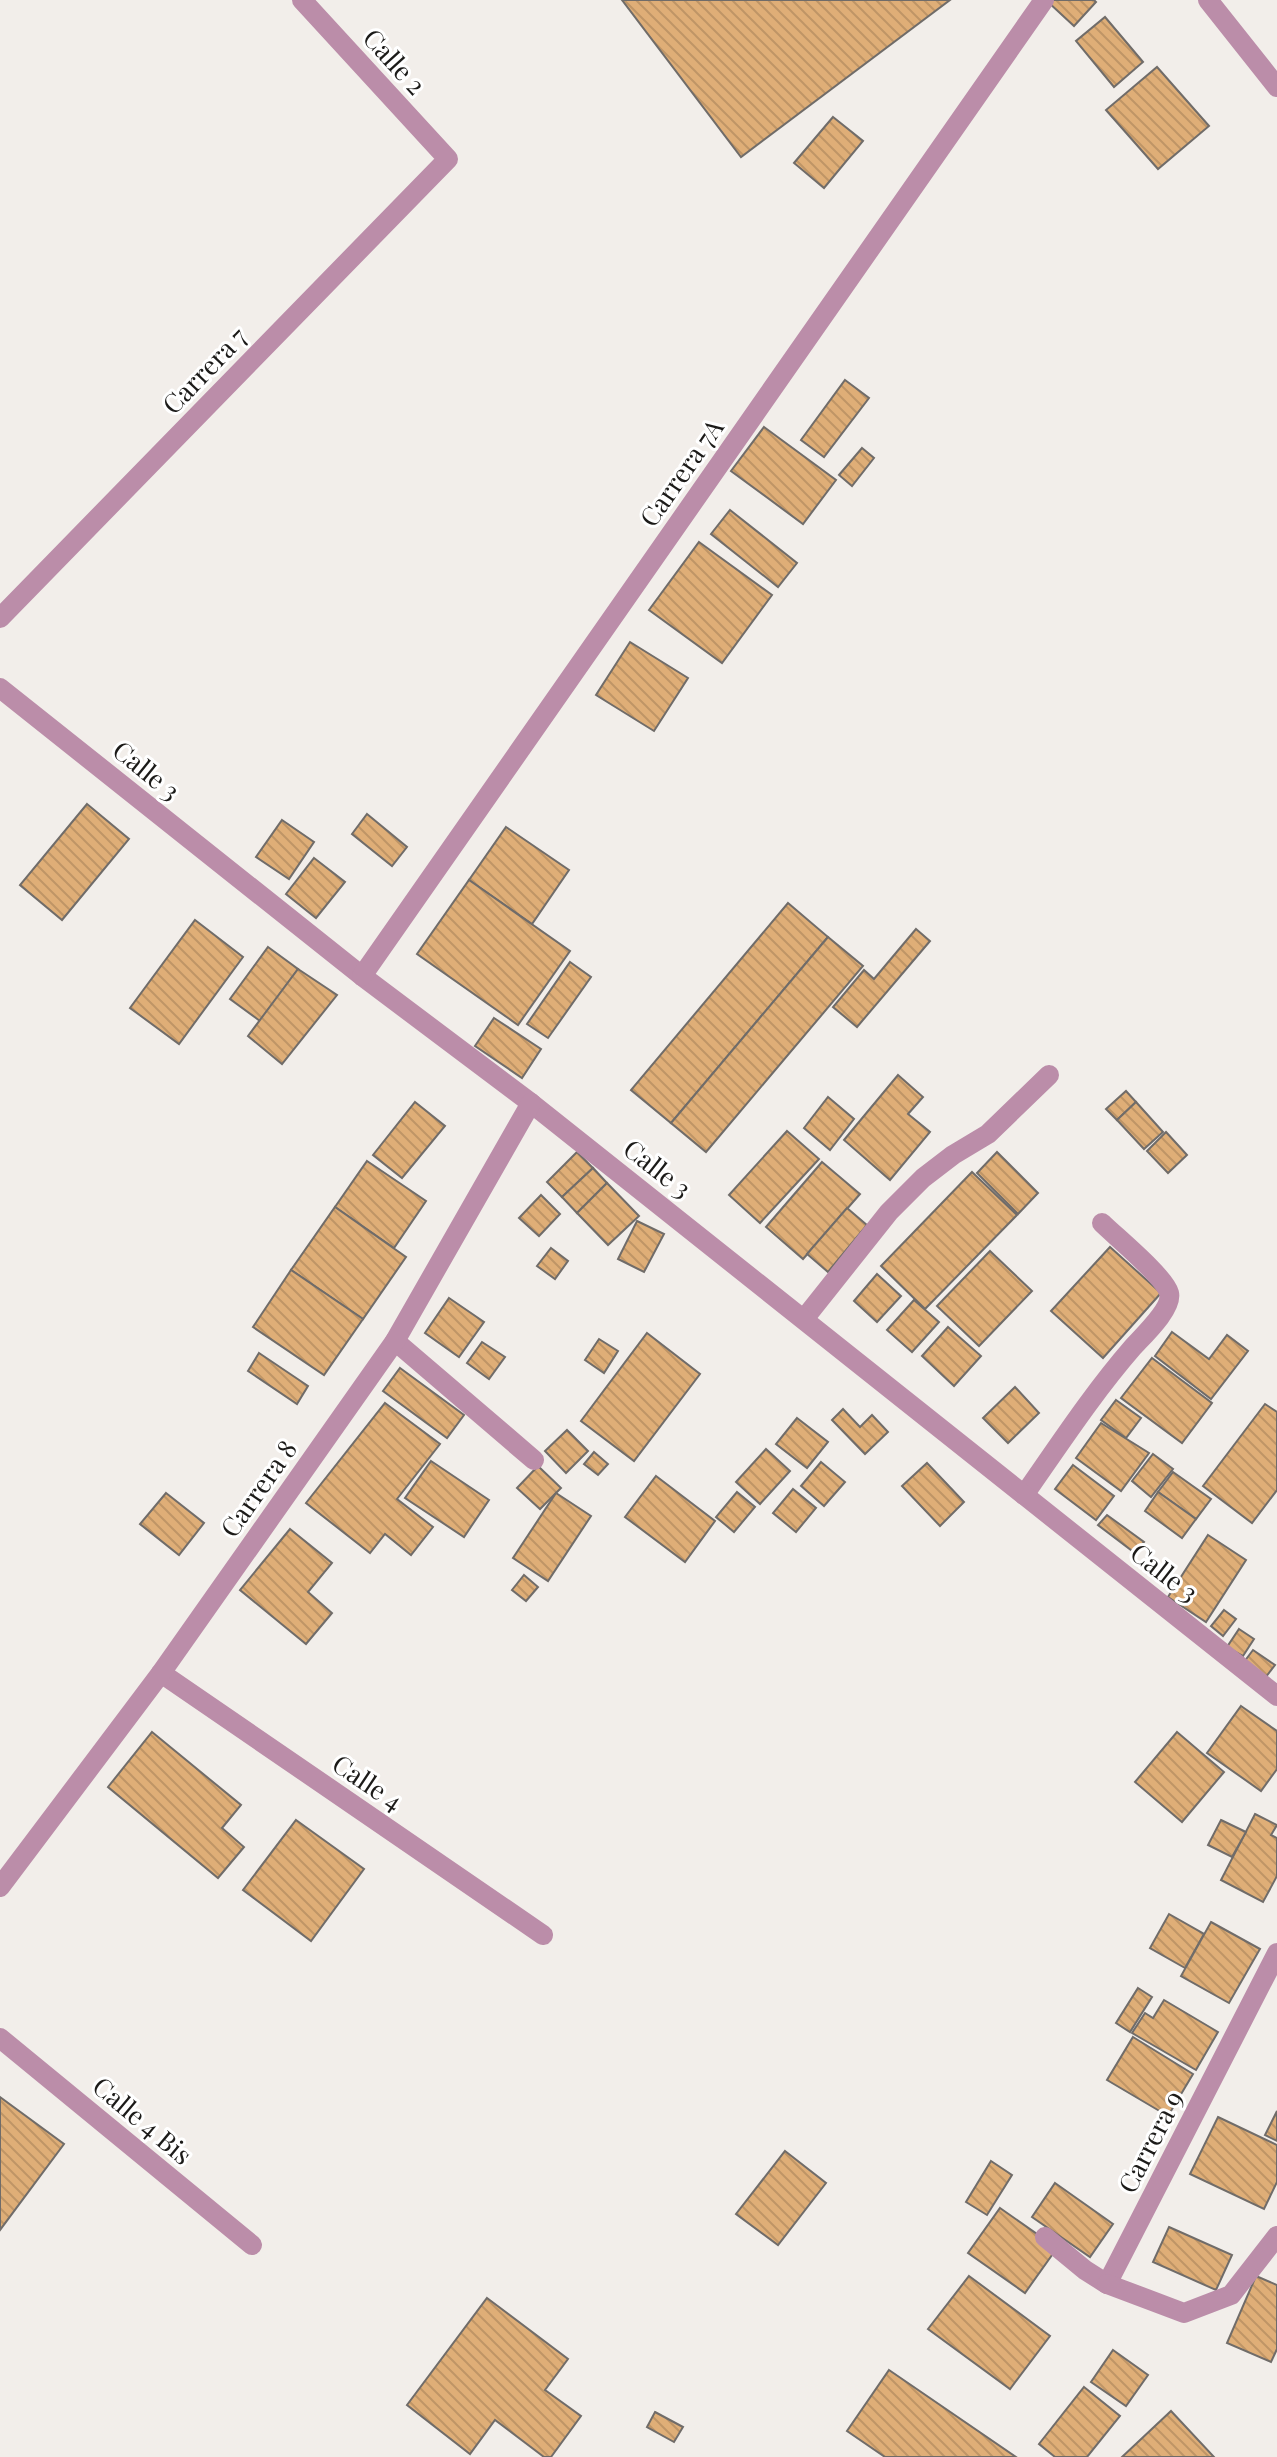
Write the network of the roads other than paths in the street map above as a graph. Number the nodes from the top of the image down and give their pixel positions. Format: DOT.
graph roads {
  1 [pos="302,0"];
  2 [pos="1044,0"];
  3 [pos="1208,0"];
  4 [pos="1277,87"];
  5 [pos="448,159"];
  6 [pos="0,618"];
  7 [pos="0,688"];
  8 [pos="362,976"];
  9 [pos="1049,1075"];
  10 [pos="531,1103"];
  11 [pos="1102,1223"];
  12 [pos="804,1319"];
  13 [pos="395,1341"];
  14 [pos="534,1460"];
  15 [pos="1024,1495"];
  16 [pos="161,1673"];
  17 [pos="1277,1696"];
  18 [pos="0,1887"];
  19 [pos="543,1935"];
  20 [pos="1277,1953"];
  21 [pos="0,2038"];
  22 [pos="1277,2236"];
  23 [pos="1045,2237"];
  24 [pos="252,2245"];
  25 [pos="1107,2284"];
  1 -- 5 [label="street, Calle 2"];
  2 -- 8 [label="street, Carrera 7A"];
  3 -- 4 [label="street"];
  5 -- 6 [label="street, Carrera 7"];
  7 -- 8 [label="street, Calle 3"];
  8 -- 10 [label="street, Calle 3"];
  9 -- 12 [label="street"];
  10 -- 12 [label="street, Calle 3"];
  10 -- 13 [label="street, Carrera 8"];
  11 -- 15 [label="street"];
  12 -- 15 [label="street, Calle 3"];
  13 -- 14 [label="street"];
  13 -- 16 [label="street, Carrera 8"];
  15 -- 17 [label="street, Calle 3"];
  16 -- 18 [label="street, Carrera 8"];
  16 -- 19 [label="street, Calle 4"];
  20 -- 25 [label="street, Carrera 9"];
  21 -- 24 [label="street, Calle 4 Bis"];
  22 -- 25 [label="street"];
  23 -- 25 [label="street"];
}
